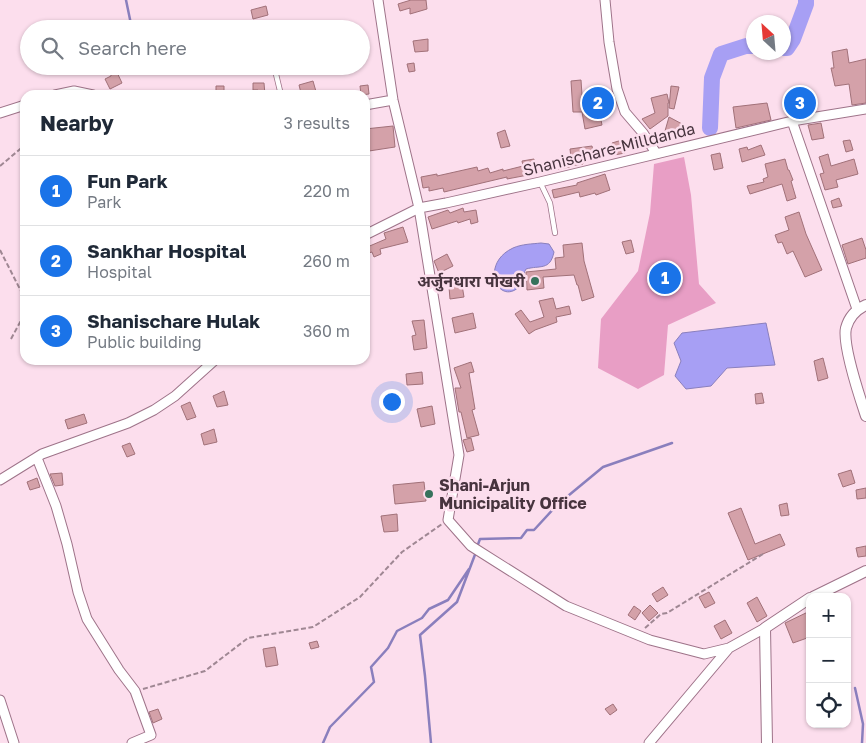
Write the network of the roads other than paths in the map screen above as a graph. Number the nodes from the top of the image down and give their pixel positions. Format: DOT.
graph roads {
  1 [pos="378,0"];
  2 [pos="605,0"];
  3 [pos="276,75"];
  4 [pos="280,90"];
  5 [pos="393,100"];
  6 [pos="370,104"];
  7 [pos="20,107"];
  8 [pos="866,108"];
  9 [pos="0,113"];
  10 [pos="792,122"];
  11 [pos="656,153"];
  12 [pos="540,182"];
  13 [pos="420,208"];
  14 [pos="370,233"];
  15 [pos="556,233"];
  16 [pos="861,307"];
  17 [pos="209,365"];
  18 [pos="864,404"];
  19 [pos="866,416"];
  20 [pos="37,458"];
  21 [pos="0,480"];
  22 [pos="866,571"];
  23 [pos="821,593"];
  24 [pos="806,601"];
  25 [pos="765,628"];
  26 [pos="729,648"];
  27 [pos="0,700"];
  28 [pos="152,739"];
  29 [pos="14,743"];
  30 [pos="132,743"];
  31 [pos="649,743"];
  32 [pos="767,743"];
  1 -- 5 [label="street"];
  2 -- 11 [label="street"];
  3 -- 4 [label="lane"];
  5 -- 6 [label="street"];
  5 -- 13 [label="street"];
  7 -- 9 [label="street"];
  8 -- 10 [label="street, Shanischare-Milldanda"];
  10 -- 11 [label="street, Shanischare-Milldanda"];
  10 -- 16 [label="street"];
  11 -- 12 [label="street, Shanischare-Milldanda"];
  12 -- 13 [label="street, Shanischare-Milldanda"];
  12 -- 15 [label="lane"];
  13 -- 14 [label="street, Shanischare-Milldanda"];
  13 -- 26 [label="street"];
  16 -- 18 [label="street"];
  17 -- 20 [label="street"];
  18 -- 19 [label="street"];
  20 -- 21 [label="street"];
  20 -- 28 [label="street"];
  22 -- 23 [label="street"];
  24 -- 25 [label="street"];
  25 -- 26 [label="street"];
  25 -- 32 [label="street"];
  26 -- 31 [label="street"];
  27 -- 29 [label="street"];
  28 -- 30 [label="street"];
}
